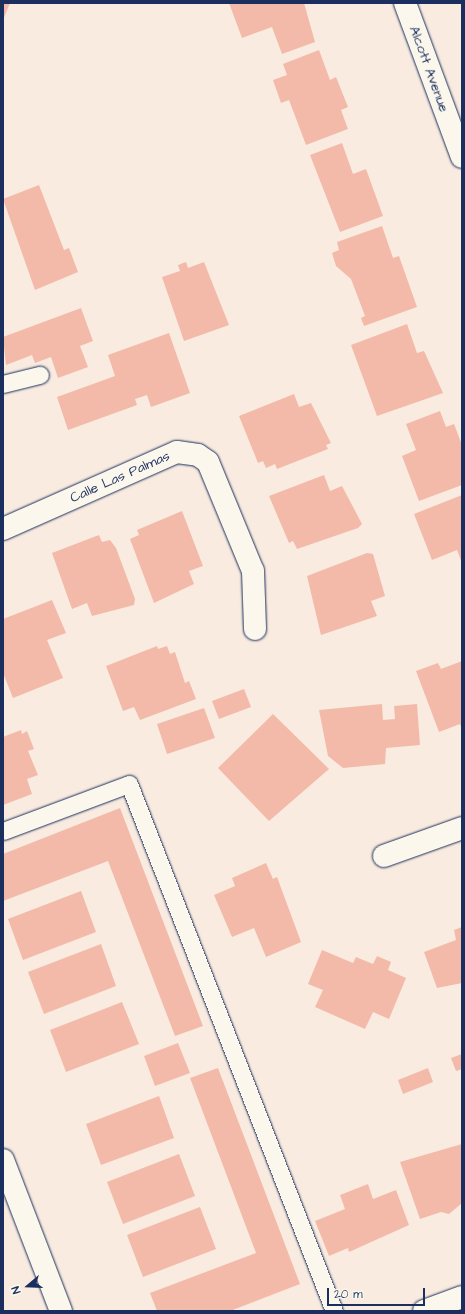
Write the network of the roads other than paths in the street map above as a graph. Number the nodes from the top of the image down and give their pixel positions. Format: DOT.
graph roads {
  1 [pos="405,3"];
  2 [pos="462,157"];
  3 [pos="40,375"];
  4 [pos="3,384"];
  5 [pos="3,529"];
  6 [pos="255,629"];
  7 [pos="462,828"];
  8 [pos="3,830"];
  9 [pos="384,856"];
  10 [pos="3,1160"];
  11 [pos="8,1187"];
  12 [pos="462,1298"];
  13 [pos="61,1311"];
  14 [pos="334,1311"];
  15 [pos="424,1311"];
  1 -- 2 [label="street, Alcott Avenue"];
  3 -- 4 [label="lane"];
  5 -- 6 [label="street, Calle Las Palmas"];
  7 -- 9 [label="street"];
  8 -- 14 [label="lane"];
  10 -- 11 [label="street"];
  11 -- 13 [label="street"];
  12 -- 15 [label="street"];
}
